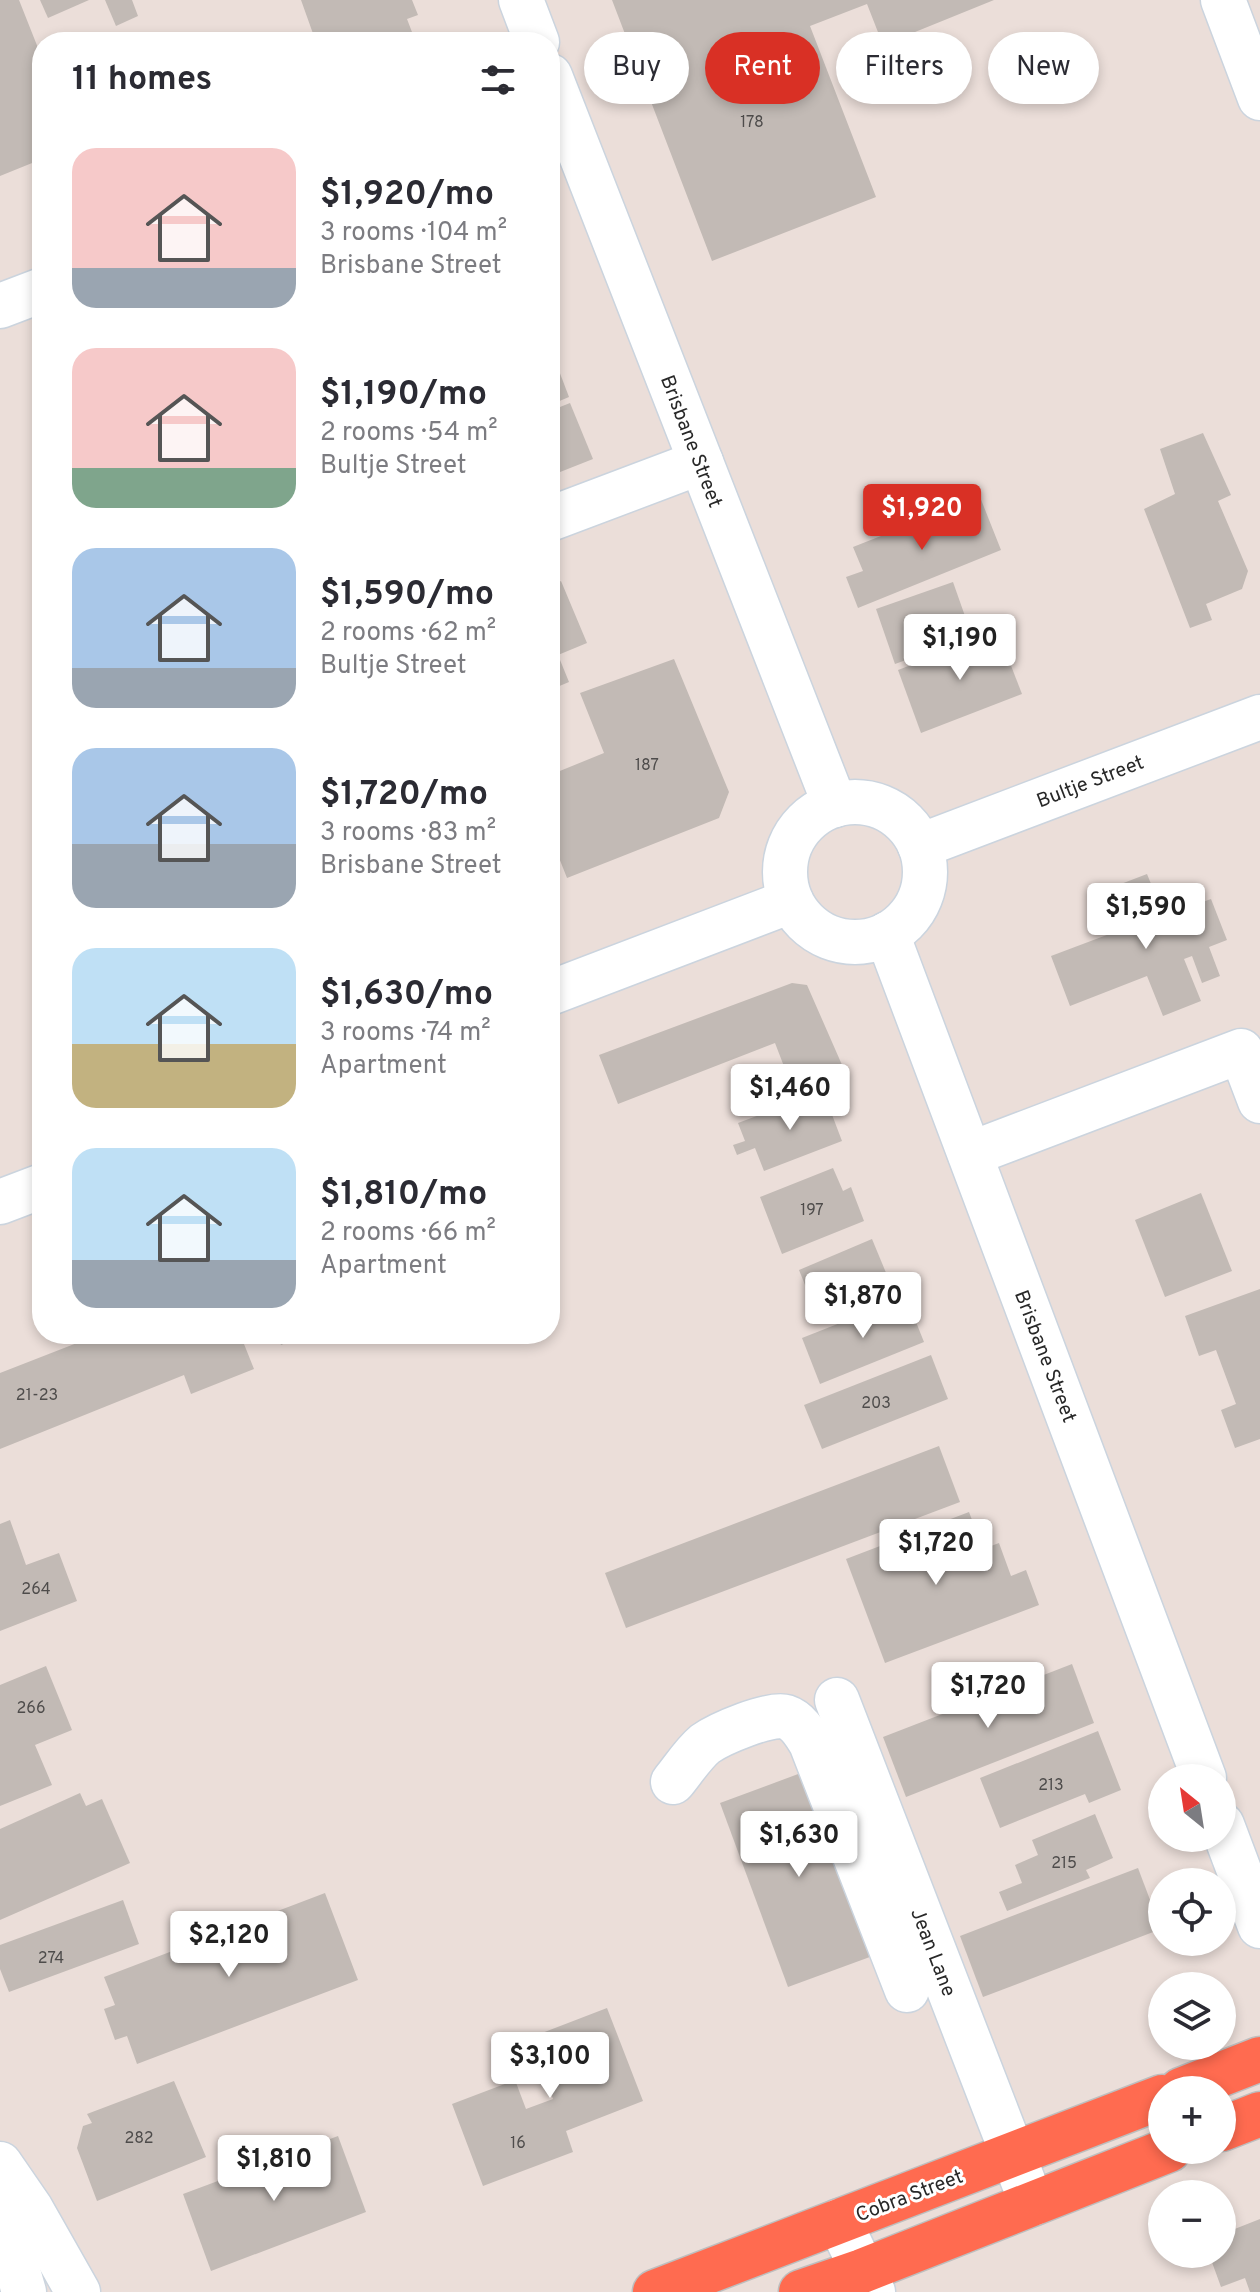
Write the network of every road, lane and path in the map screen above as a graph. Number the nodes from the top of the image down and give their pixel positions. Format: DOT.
graph roads {
  1 [pos="521,0"];
  2 [pos="1223,0"];
  3 [pos="533,32"];
  4 [pos="1260,98"];
  5 [pos="560,109"];
  6 [pos="32,294"];
  7 [pos="0,306"];
  8 [pos="701,462"];
  9 [pos="560,515"];
  10 [pos="1260,717"];
  11 [pos="835,805"];
  12 [pos="920,846"];
  13 [pos="791,901"];
  14 [pos="887,934"];
  15 [pos="560,989"];
  16 [pos="1260,1101"];
  17 [pos="970,1154"];
  18 [pos="32,1190"];
  19 [pos="0,1202"];
  20 [pos="837,1700"];
  21 [pos="1199,1764"];
  22 [pos="673,1782"];
  23 [pos="1232,1852"];
  24 [pos="1260,1926"];
  25 [pos="907,1990"];
  26 [pos="1260,2059"];
  27 [pos="1217,2076"];
  28 [pos="1148,2103"];
  29 [pos="1260,2114"];
  30 [pos="1236,2123"];
  31 [pos="1012,2156"];
  32 [pos="1148,2158"];
  33 [pos="0,2164"];
  34 [pos="1032,2204"];
  35 [pos="2,2219"];
  36 [pos="839,2221"];
  37 [pos="868,2282"];
  38 [pos="24,2292"];
  39 [pos="35,2292"];
  40 [pos="78,2292"];
  41 [pos="655,2292"];
  42 [pos="801,2292"];
  1 -- 3 [label="street"];
  2 -- 4 [label="street"];
  5 -- 8 [label="street, Brisbane Street"];
  6 -- 7 [label="street"];
  8 -- 9 [label="street"];
  8 -- 11 [label="street, Brisbane Street"];
  10 -- 12 [label="street, Bultje Street"];
  11 -- 12 [label="street"];
  11 -- 13 [label="street"];
  12 -- 14 [label="street"];
  13 -- 14 [label="street"];
  13 -- 15 [label="street"];
  14 -- 17 [label="street, Brisbane Street"];
  16 -- 17 [label="street"];
  17 -- 21 [label="street, Brisbane Street"];
  18 -- 19 [label="street"];
  20 -- 31 [label="street, Jean Lane"];
  22 -- 25 [label="street"];
  23 -- 24 [label="street"];
  26 -- 27 [label="highway"];
  28 -- 31 [label="highway, Cobra Street"];
  29 -- 30 [label="highway"];
  31 -- 34 [label="street, Jean Lane"];
  31 -- 36 [label="highway, Cobra Street"];
  32 -- 34 [label="highway"];
  33 -- 40 [label="street"];
  34 -- 37 [label="highway"];
  35 -- 38 [label="street"];
  35 -- 39 [label="street"];
  36 -- 37 [label="street"];
  36 -- 41 [label="highway, Cobra Street"];
  37 -- 42 [label="highway"];
}
